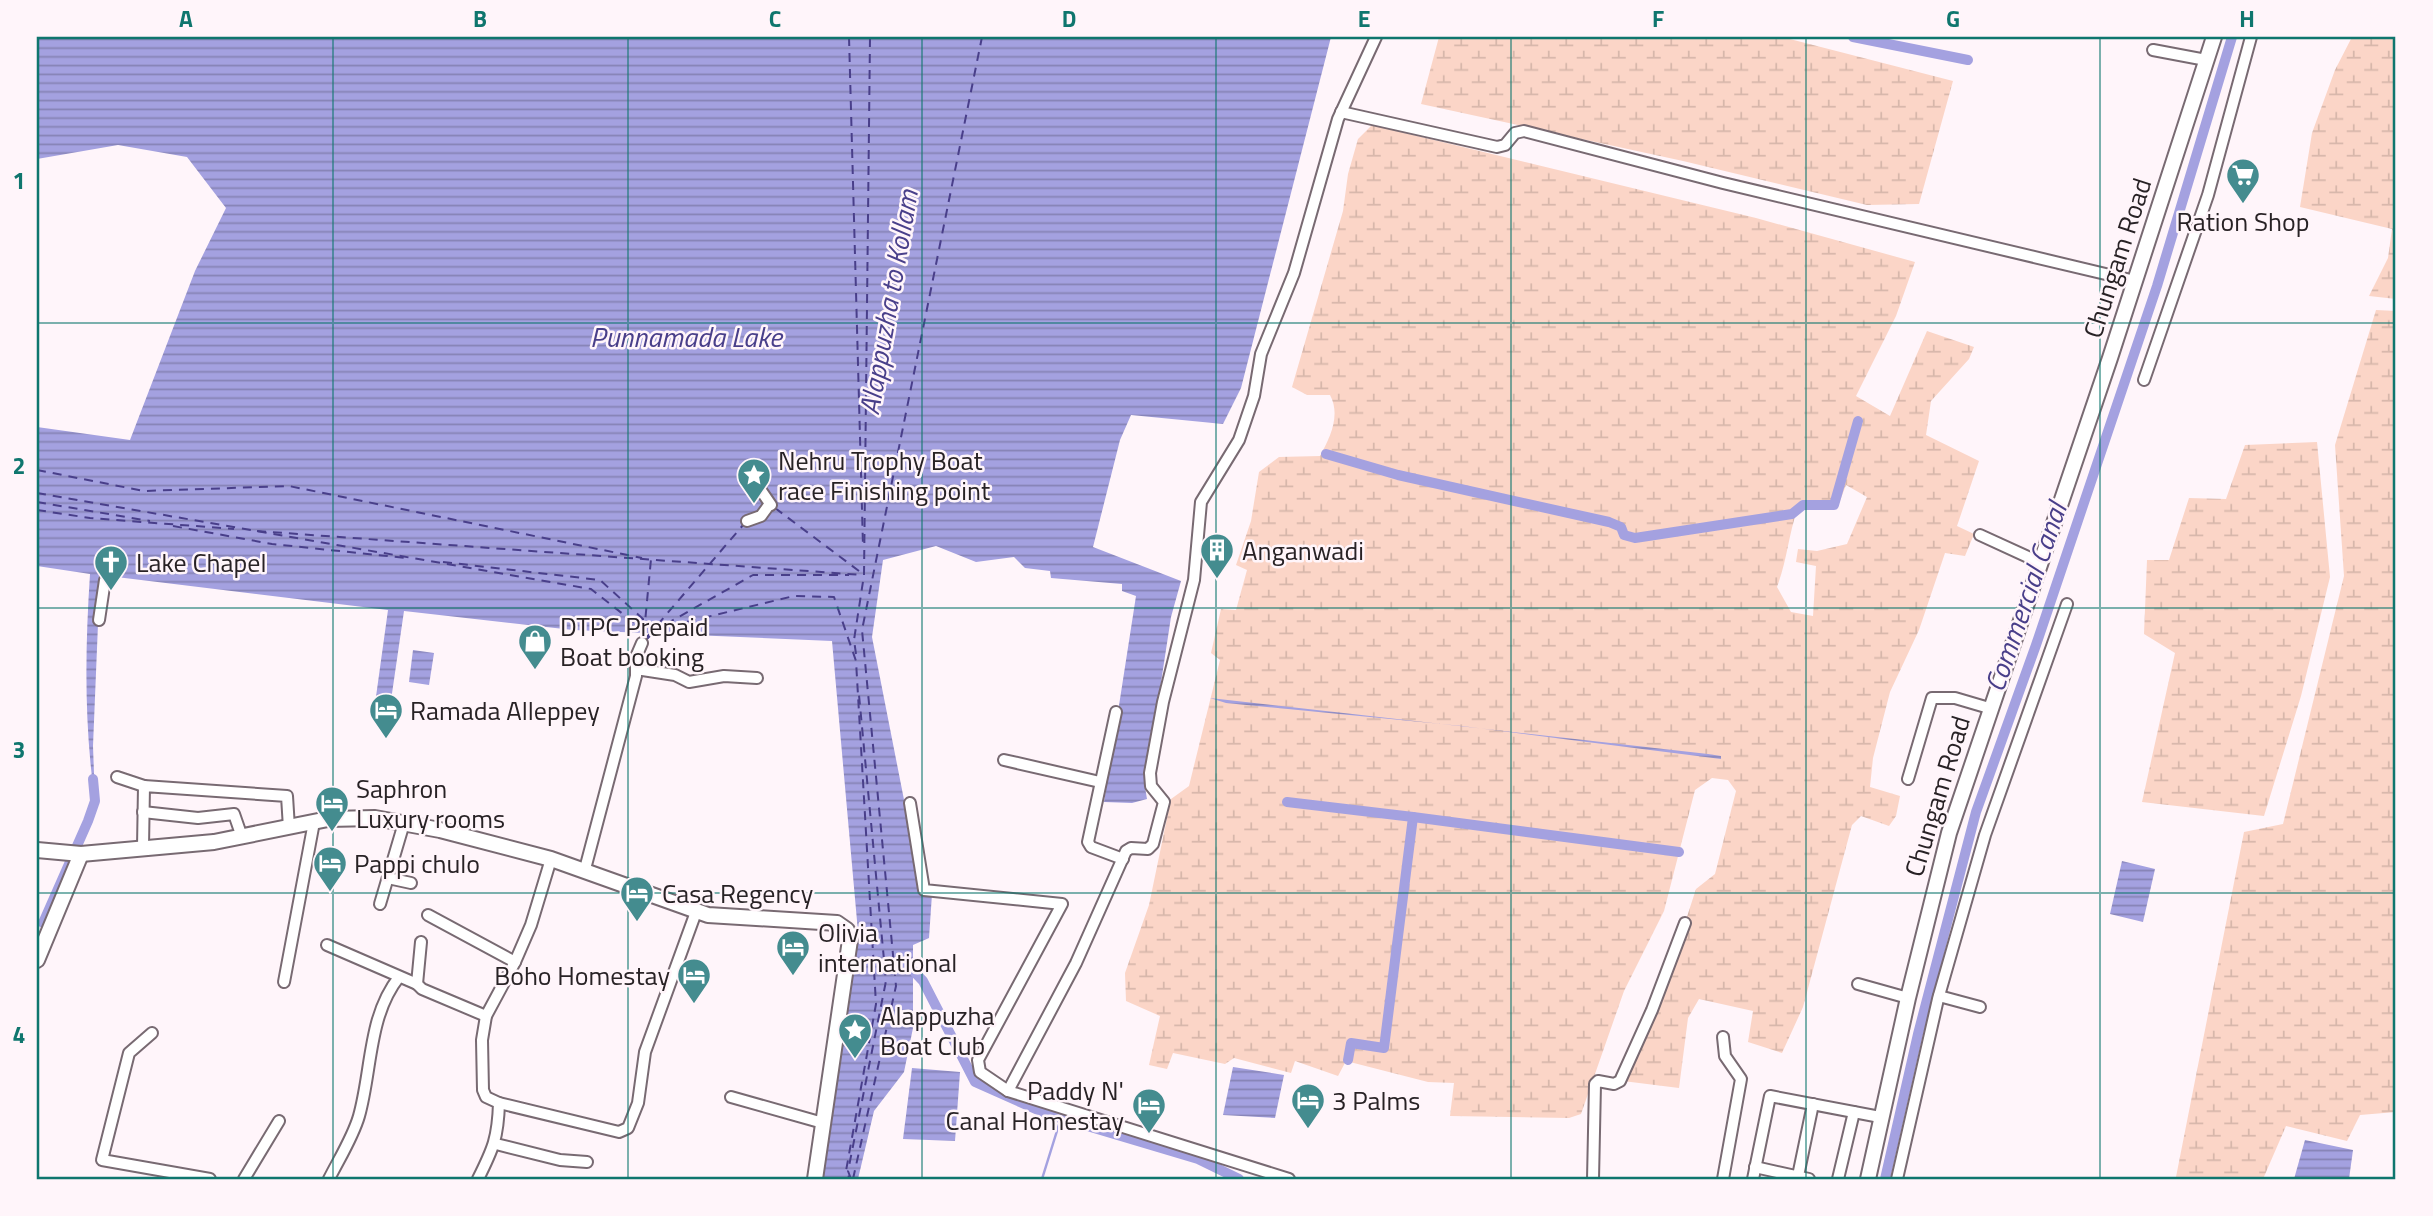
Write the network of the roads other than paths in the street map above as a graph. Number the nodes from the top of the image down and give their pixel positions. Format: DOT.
graph roads {
  1 [pos="1376,37"];
  2 [pos="2214,37"];
  3 [pos="2247,38"];
  4 [pos="2153,50"];
  5 [pos="2206,60"];
  6 [pos="1341,112"];
  7 [pos="2135,282"];
  8 [pos="2144,380"];
  9 [pos="760,489"];
  10 [pos="747,521"];
  11 [pos="1980,536"];
  12 [pos="2039,562"];
  13 [pos="105,580"];
  14 [pos="2067,604"];
  15 [pos="99,620"];
  16 [pos="642,643"];
  17 [pos="636,669"];
  18 [pos="757,678"];
  19 [pos="1989,708"];
  20 [pos="1116,712"];
  21 [pos="1004,760"];
  22 [pos="117,777"];
  23 [pos="1908,779"];
  24 [pos="1100,782"];
  25 [pos="144,786"];
  26 [pos="910,803"];
  27 [pos="144,812"];
  28 [pos="314,822"];
  29 [pos="404,824"];
  30 [pos="289,828"];
  31 [pos="242,837"];
  32 [pos="144,847"];
  33 [pos="37,850"];
  34 [pos="75,853"];
  35 [pos="551,859"];
  36 [pos="1123,859"];
  37 [pos="586,869"];
  38 [pos="388,878"];
  39 [pos="411,883"];
  40 [pos="380,904"];
  41 [pos="696,912"];
  42 [pos="428,915"];
  43 [pos="1685,923"];
  44 [pos="421,942"];
  45 [pos="327,945"];
  46 [pos="37,960"];
  47 [pos="515,962"];
  48 [pos="398,977"];
  49 [pos="284,982"];
  50 [pos="417,984"];
  51 [pos="1858,984"];
  52 [pos="1939,996"];
  53 [pos="1908,998"];
  54 [pos="1980,1007"];
  55 [pos="486,1016"];
  56 [pos="152,1033"];
  57 [pos="1723,1037"];
  58 [pos="1008,1091"];
  59 [pos="731,1097"];
  60 [pos="499,1103"];
  61 [pos="1813,1104"];
  62 [pos="1854,1112"];
  63 [pos="1880,1117"];
  64 [pos="279,1121"];
  65 [pos="823,1123"];
  66 [pos="496,1144"];
  67 [pos="587,1162"];
  68 [pos="1755,1167"];
  69 [pos="1803,1178"];
  70 [pos="209,1179"];
  71 [pos="244,1179"];
  72 [pos="329,1179"];
  73 [pos="478,1179"];
  74 [pos="815,1179"];
  75 [pos="1289,1179"];
  76 [pos="1593,1179"];
  77 [pos="1723,1179"];
  78 [pos="1753,1179"];
  79 [pos="1838,1179"];
  80 [pos="1868,1179"];
  81 [pos="1897,1179"];
  1 -- 6 [label="street"];
  2 -- 5 [label="main road, Chungam Road"];
  3 -- 8 [label="street"];
  4 -- 5 [label="street"];
  5 -- 7 [label="main road, Chungam Road"];
  6 -- 7 [label="street"];
  6 -- 36 [label="street"];
  7 -- 12 [label="main road, Chungam Road"];
  9 -- 10 [label="street"];
  11 -- 12 [label="street"];
  12 -- 19 [label="main road, Chungam Road"];
  13 -- 15 [label="street"];
  14 -- 52 [label="street"];
  16 -- 17 [label="street"];
  17 -- 18 [label="street"];
  17 -- 37 [label="street"];
  19 -- 23 [label="street"];
  19 -- 53 [label="main road, Chungam Road"];
  20 -- 24 [label="street"];
  21 -- 24 [label="street"];
  22 -- 25 [label="street"];
  24 -- 36 [label="street"];
  25 -- 27 [label="street"];
  25 -- 30 [label="street"];
  26 -- 58 [label="street"];
  27 -- 31 [label="street"];
  27 -- 32 [label="street"];
  28 -- 29 [label="main road"];
  28 -- 30 [label="main road"];
  28 -- 49 [label="street"];
  29 -- 35 [label="main road"];
  29 -- 38 [label="street"];
  30 -- 31 [label="main road"];
  31 -- 32 [label="main road"];
  32 -- 34 [label="main road"];
  33 -- 34 [label="main road"];
  34 -- 46 [label="main road"];
  35 -- 37 [label="main road"];
  35 -- 47 [label="street"];
  36 -- 58 [label="street"];
  37 -- 41 [label="main road"];
  38 -- 39 [label="street"];
  38 -- 40 [label="street"];
  41 -- 60 [label="street"];
  41 -- 65 [label="main road"];
  42 -- 47 [label="street"];
  43 -- 76 [label="street"];
  44 -- 50 [label="street"];
  45 -- 48 [label="street"];
  47 -- 55 [label="street"];
  48 -- 50 [label="street"];
  48 -- 72 [label="street"];
  50 -- 55 [label="street"];
  51 -- 53 [label="street"];
  52 -- 54 [label="street"];
  52 -- 81 [label="street"];
  53 -- 63 [label="main road, Chungam Road"];
  55 -- 60 [label="street"];
  56 -- 70 [label="street"];
  57 -- 77 [label="street"];
  58 -- 75 [label="street"];
  59 -- 65 [label="street"];
  60 -- 66 [label="street"];
  61 -- 62 [label="street"];
  61 -- 68 [label="street"];
  61 -- 69 [label="street"];
  62 -- 63 [label="street"];
  62 -- 79 [label="street"];
  63 -- 80 [label="main road, Chungam Road"];
  64 -- 71 [label="street"];
  65 -- 74 [label="main road"];
  66 -- 67 [label="street"];
  66 -- 73 [label="street"];
  68 -- 69 [label="street"];
  68 -- 78 [label="street"];
}
